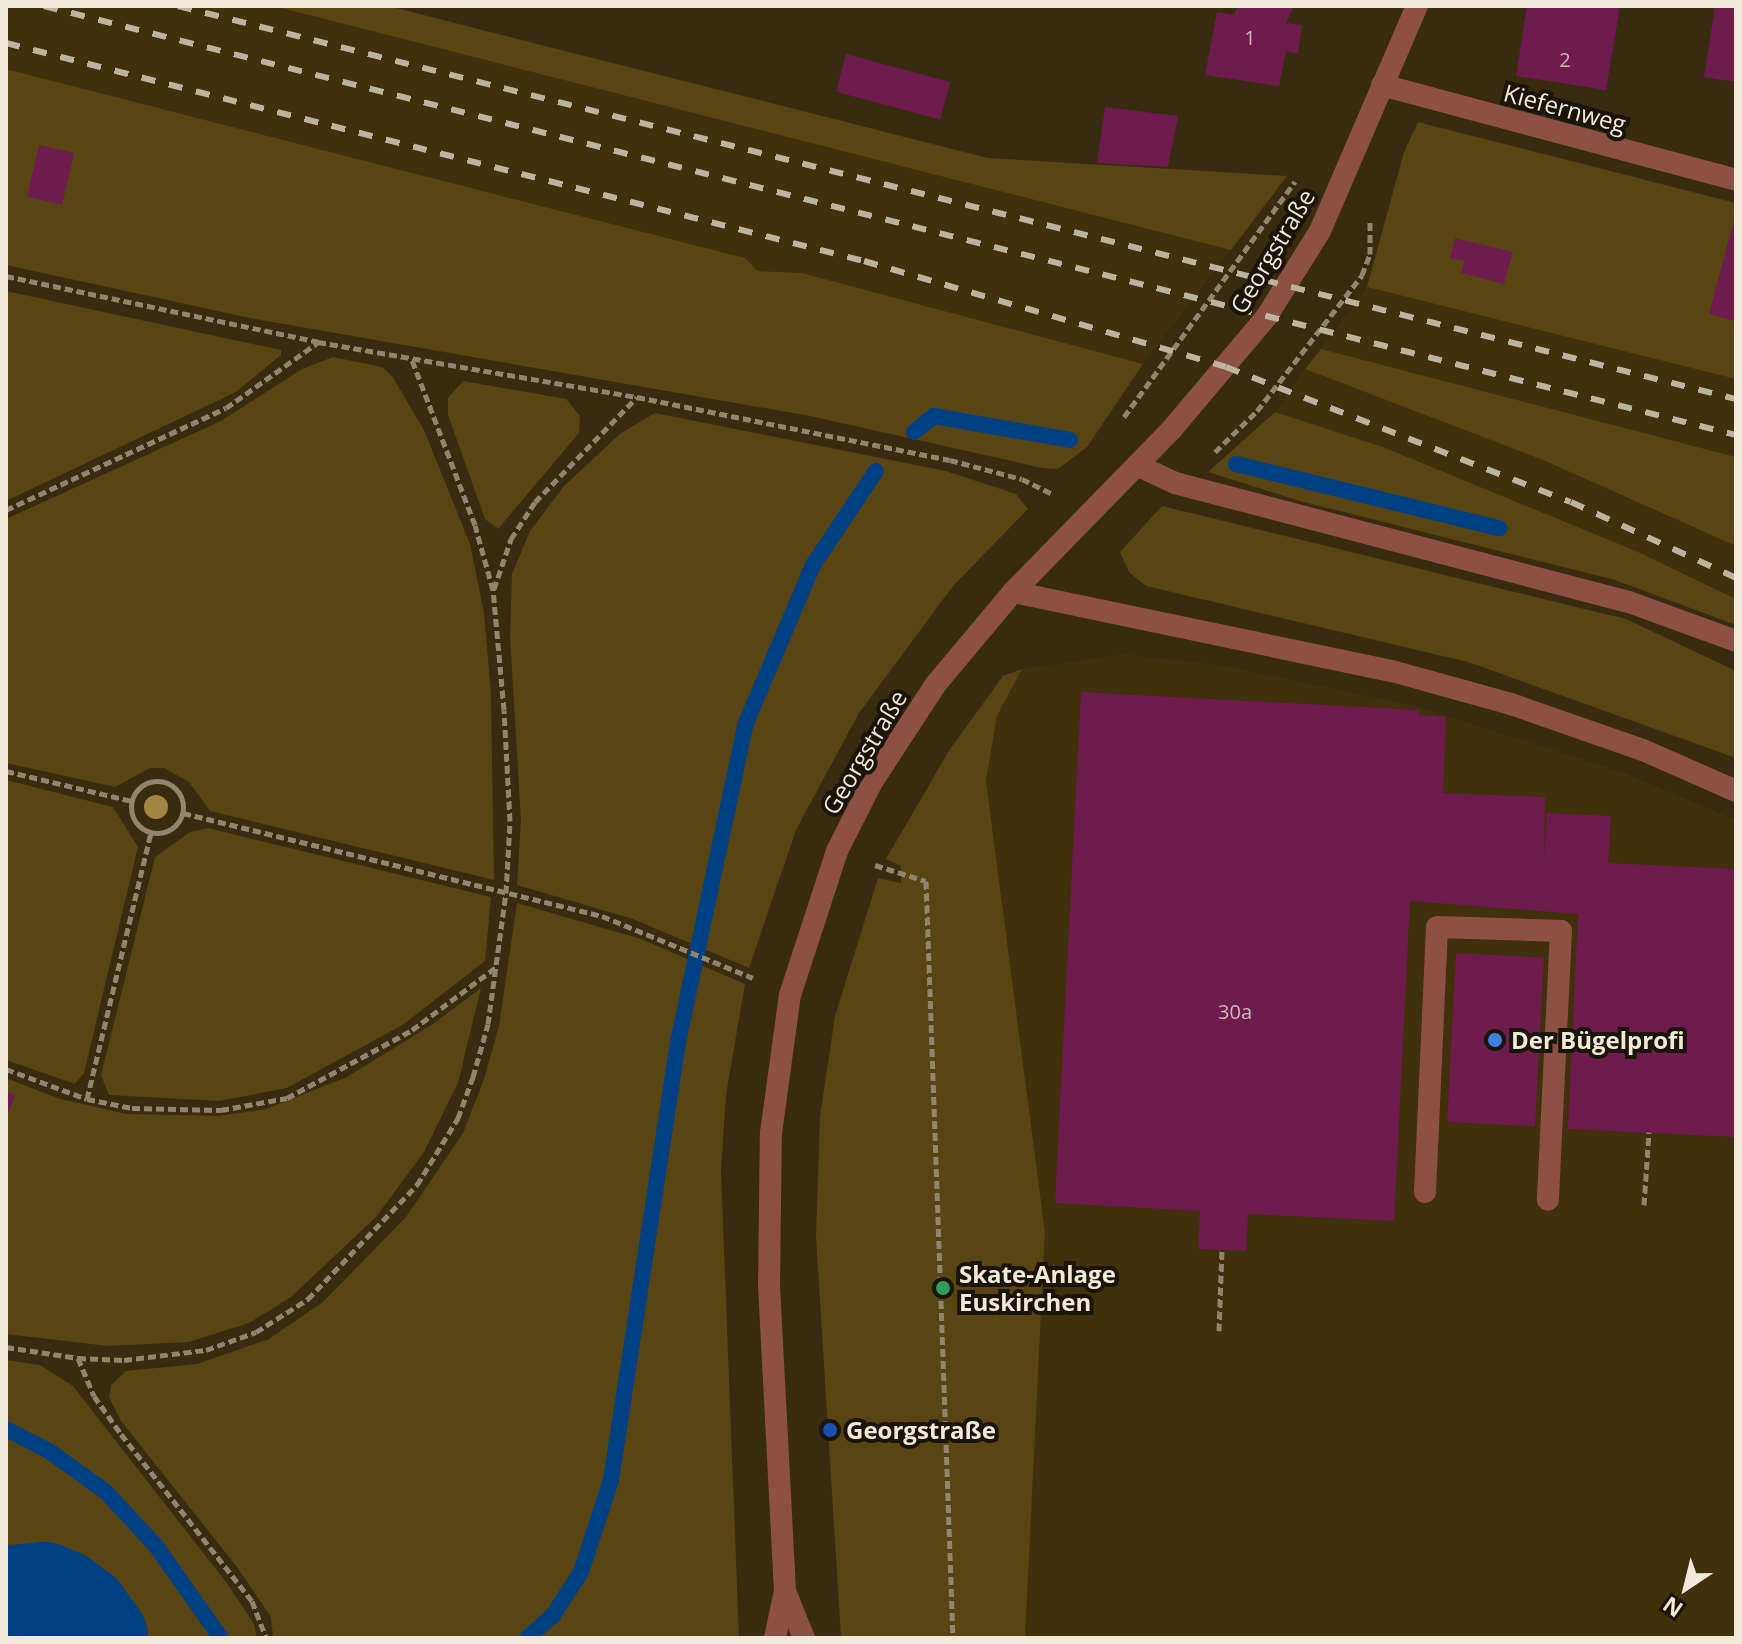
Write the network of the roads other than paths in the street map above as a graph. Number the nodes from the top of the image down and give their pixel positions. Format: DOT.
graph roads {
  1 [pos="1417,6"];
  2 [pos="1382,85"];
  3 [pos="1736,180"];
  4 [pos="1137,465"];
  5 [pos="1013,592"];
  6 [pos="1736,641"];
  7 [pos="1736,791"];
  8 [pos="1425,1192"];
  9 [pos="1548,1200"];
  10 [pos="785,1591"];
  11 [pos="775,1638"];
  12 [pos="804,1638"];
  1 -- 2 [label="street, Georgstraße"];
  2 -- 3 [label="street, Kiefernweg"];
  2 -- 4 [label="street, Georgstraße"];
  4 -- 5 [label="street, Georgstraße"];
  4 -- 6 [label="street"];
  5 -- 7 [label="street"];
  5 -- 10 [label="street, Georgstraße"];
  8 -- 9 [label="street"];
  10 -- 11 [label="street, Georgstraße"];
  10 -- 12 [label="street, Georgstraße"];
}
